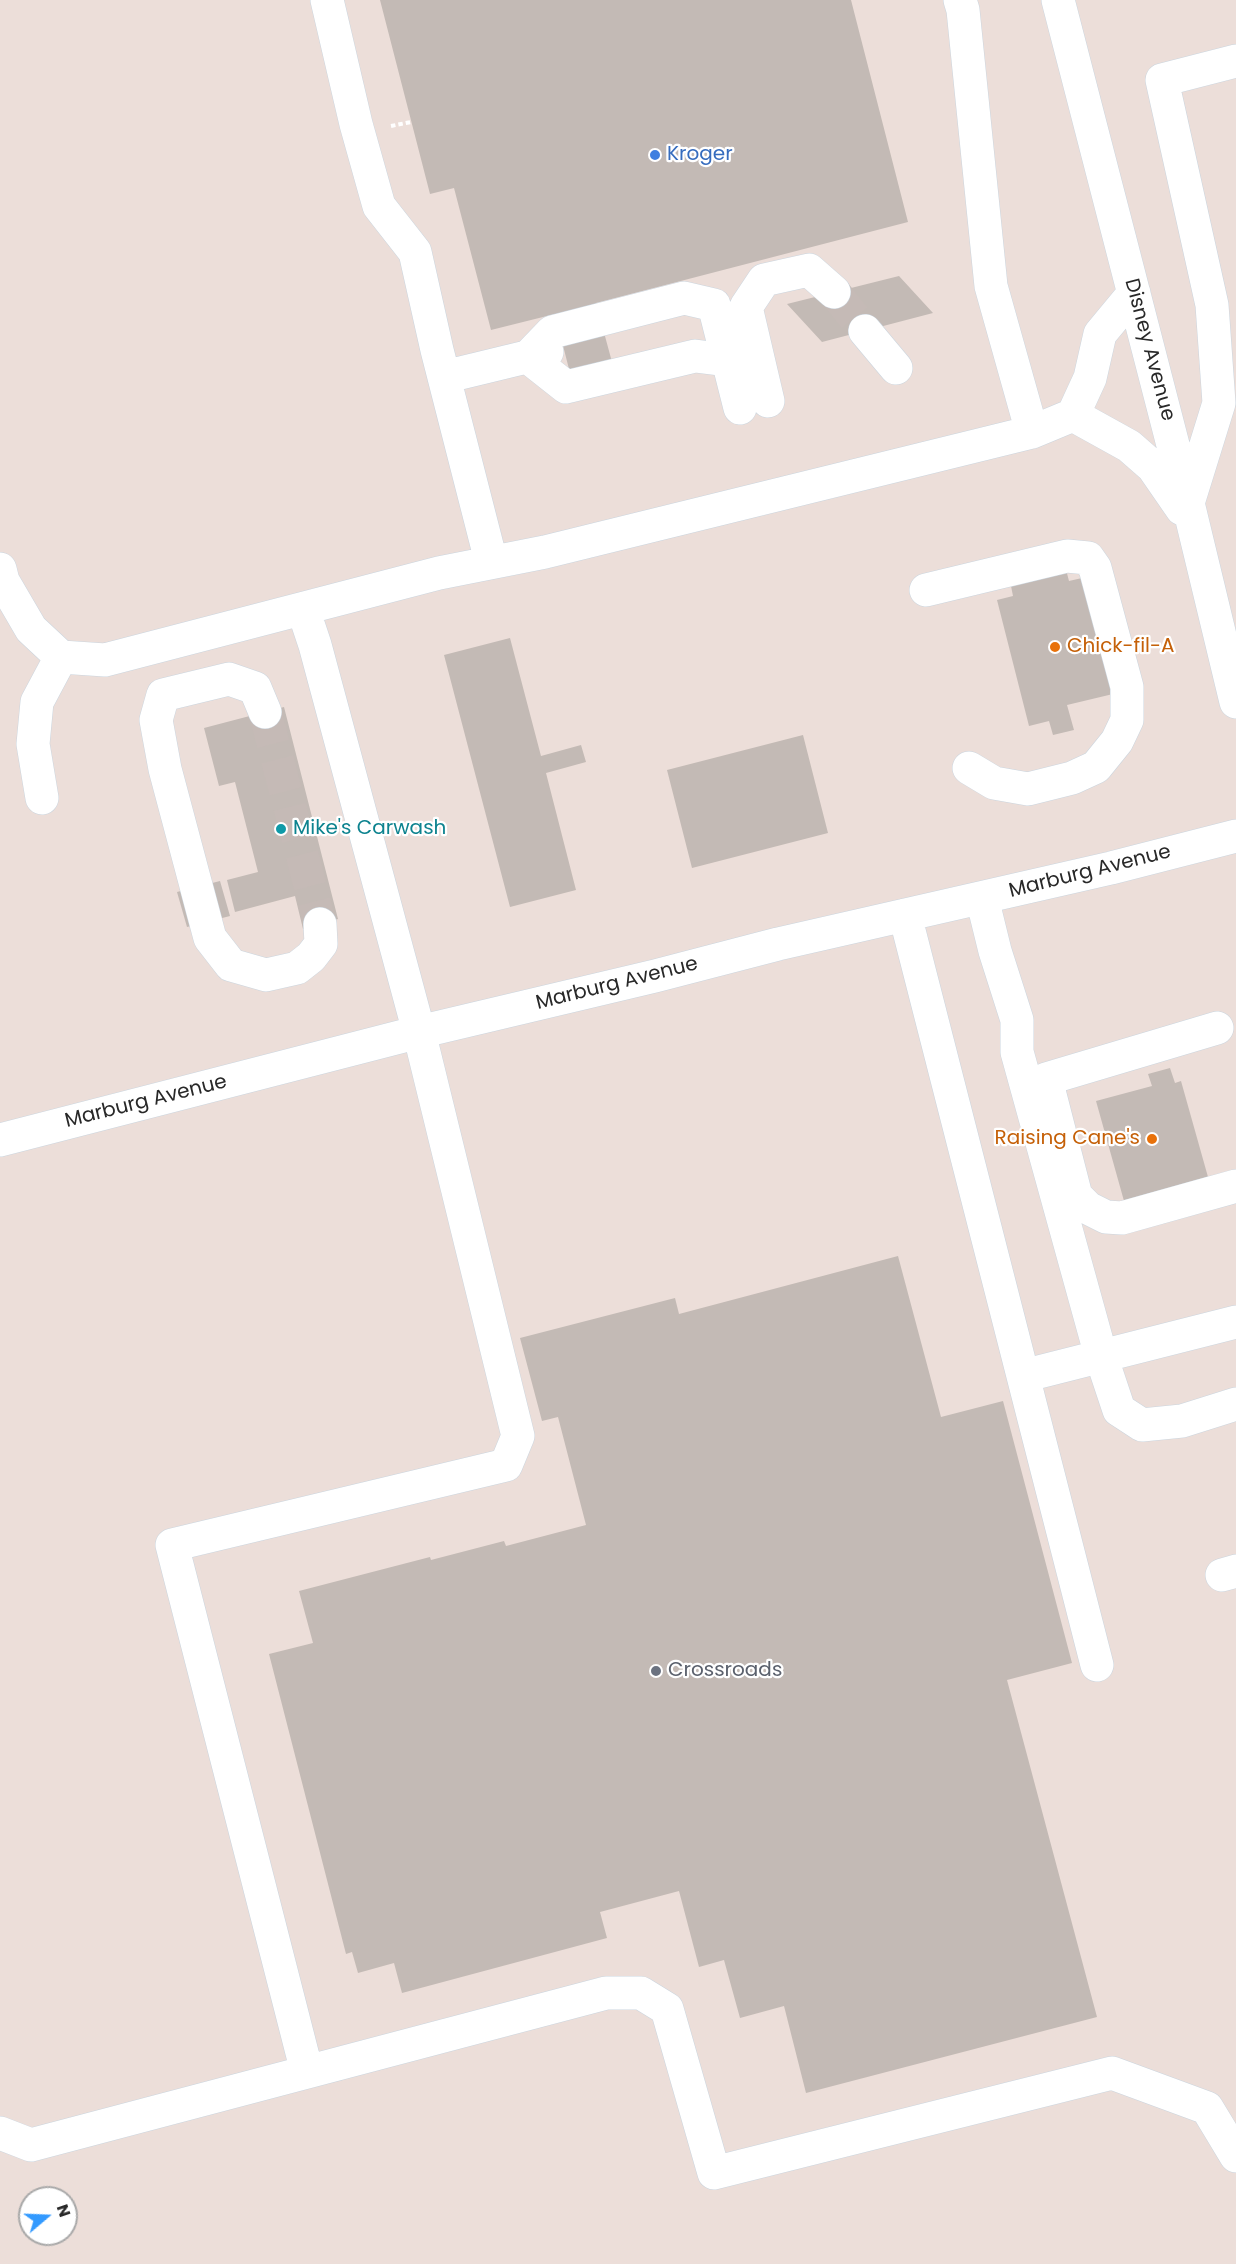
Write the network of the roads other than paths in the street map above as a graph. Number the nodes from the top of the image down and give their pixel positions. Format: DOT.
graph roads {
  1 [pos="327,0"];
  2 [pos="960,0"];
  3 [pos="1058,0"];
  4 [pos="1236,61"];
  5 [pos="834,292"];
  6 [pos="1134,293"];
  7 [pos="865,331"];
  8 [pos="721,339"];
  9 [pos="528,357"];
  10 [pos="896,368"];
  11 [pos="444,377"];
  12 [pos="1073,415"];
  13 [pos="1032,432"];
  14 [pos="1191,514"];
  15 [pos="491,561"];
  16 [pos="0,569"];
  17 [pos="926,590"];
  18 [pos="303,609"];
  19 [pos="61,657"];
  20 [pos="1236,702"];
  21 [pos="265,712"];
  22 [pos="969,768"];
  23 [pos="42,798"];
  24 [pos="1236,836"];
  25 [pos="982,898"];
  26 [pos="905,915"];
  27 [pos="320,924"];
  28 [pos="1217,1028"];
  29 [pos="419,1032"];
  30 [pos="0,1140"];
  31 [pos="1236,1186"];
  32 [pos="1236,1322"];
  33 [pos="1101,1356"];
  34 [pos="1023,1376"];
  35 [pos="1236,1404"];
  36 [pos="1097,1665"];
  37 [pos="308,2072"];
  38 [pos="0,2133"];
  39 [pos="1236,2156"];
  1 -- 11 [label="street"];
  2 -- 13 [label="street"];
  3 -- 6 [label="street, Disney Avenue"];
  4 -- 14 [label="street"];
  5 -- 8 [label="street"];
  6 -- 12 [label="street"];
  6 -- 14 [label="street, Disney Avenue"];
  7 -- 10 [label="street"];
  8 -- 9 [label="street"];
  8 -- 9 [label="street"];
  9 -- 11 [label="street"];
  11 -- 15 [label="street"];
  12 -- 13 [label="street"];
  12 -- 14 [label="street"];
  13 -- 15 [label="street"];
  14 -- 20 [label="street, Disney Avenue"];
  15 -- 18 [label="street"];
  16 -- 19 [label="street"];
  17 -- 22 [label="street"];
  18 -- 19 [label="street"];
  18 -- 29 [label="street"];
  19 -- 23 [label="street"];
  21 -- 27 [label="street"];
  24 -- 25 [label="street, Marburg Avenue"];
  25 -- 26 [label="street, Marburg Avenue"];
  25 -- 33 [label="street"];
  26 -- 29 [label="street, Marburg Avenue"];
  26 -- 34 [label="street"];
  28 -- 31 [label="street"];
  29 -- 30 [label="street, Marburg Avenue"];
  29 -- 37 [label="street"];
  32 -- 33 [label="street"];
  33 -- 34 [label="street"];
  33 -- 35 [label="street"];
  34 -- 36 [label="street"];
  37 -- 38 [label="street"];
  37 -- 39 [label="street"];
}
